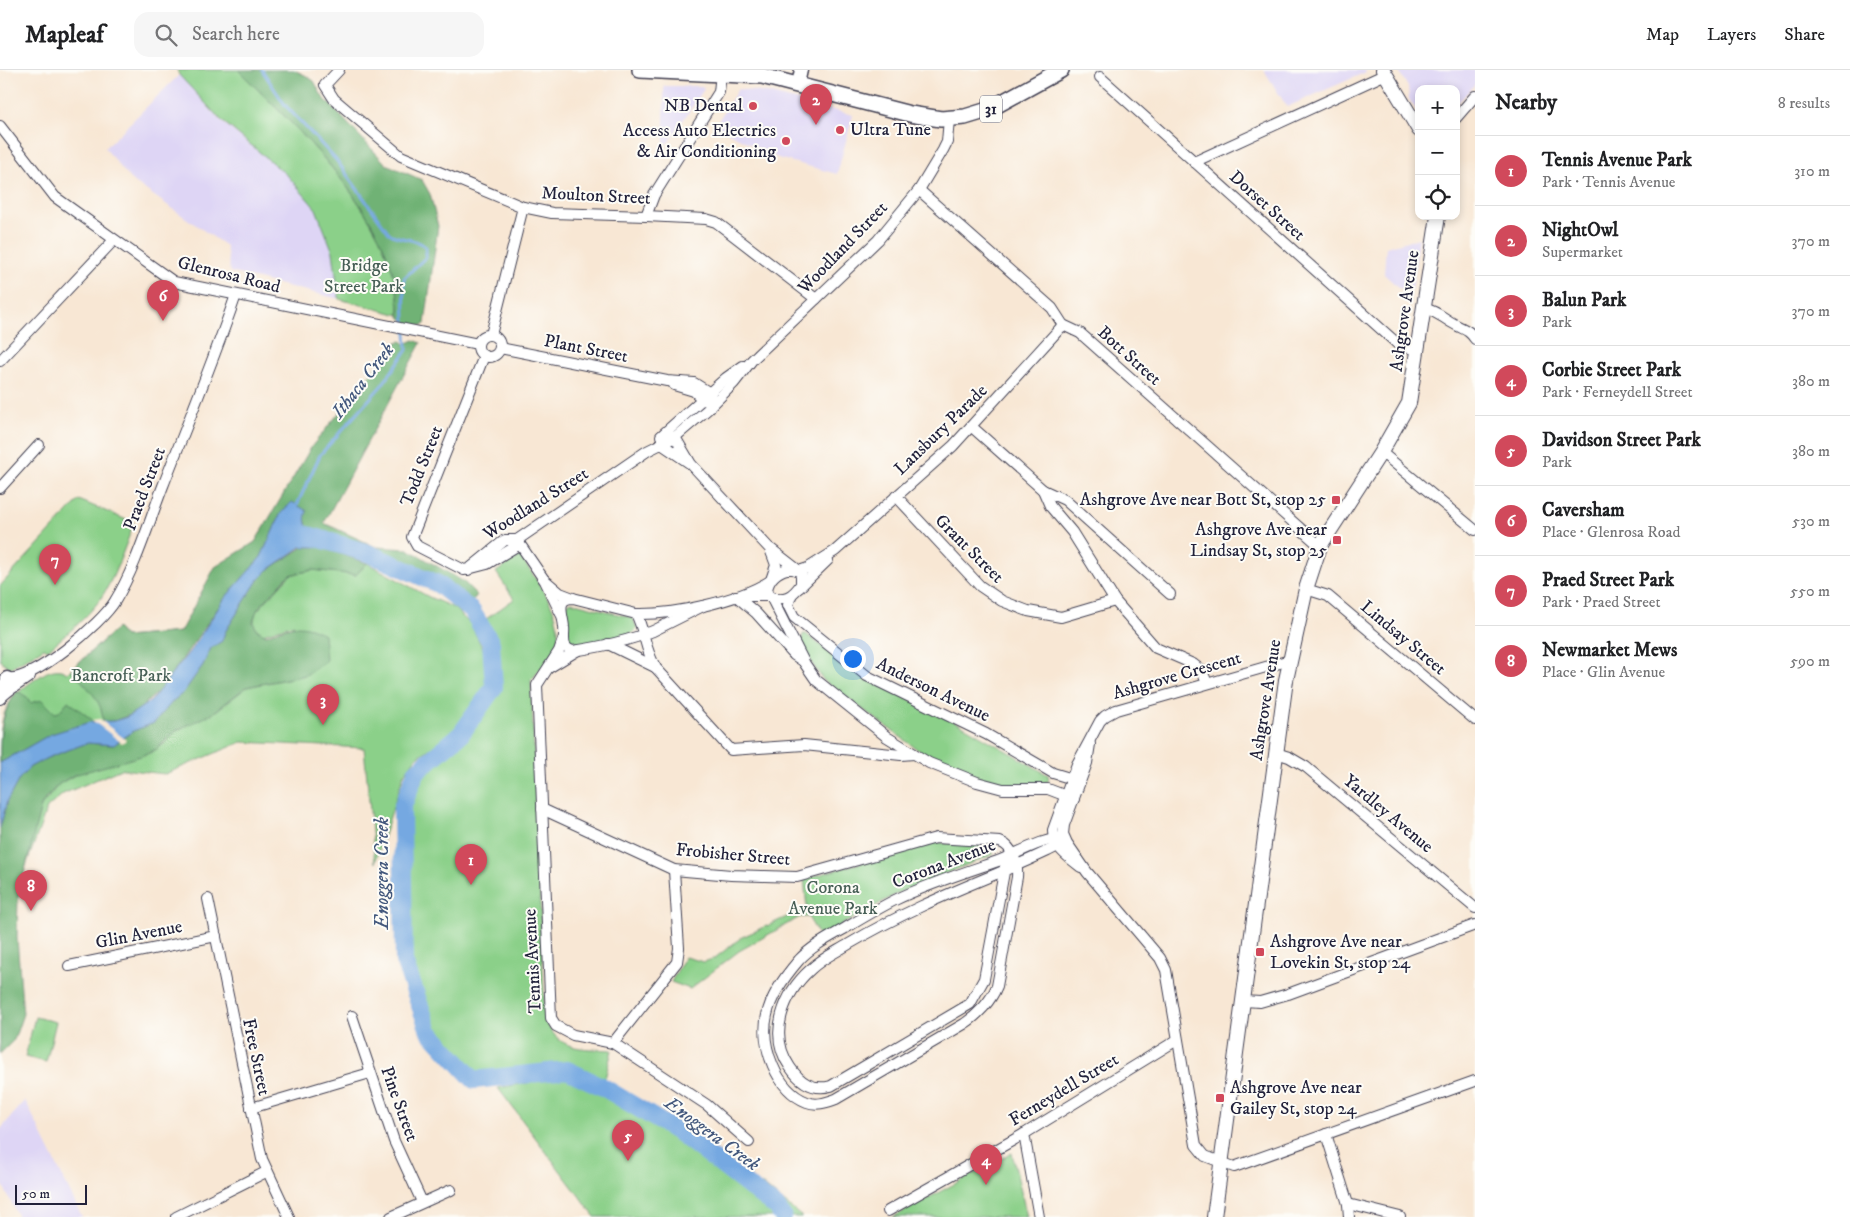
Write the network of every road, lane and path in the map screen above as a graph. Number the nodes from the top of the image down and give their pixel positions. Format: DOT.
graph roads {
  1 [pos="339,70"];
  2 [pos="640,70"];
  3 [pos="1061,70"];
  4 [pos="1384,72"];
  5 [pos="721,73"];
  6 [pos="800,77"];
  7 [pos="1100,77"];
  8 [pos="1475,96"];
  9 [pos="1460,113"];
  10 [pos="949,118"];
  11 [pos="1415,123"];
  12 [pos="0,126"];
  13 [pos="1194,162"];
  14 [pos="919,190"];
  15 [pos="523,207"];
  16 [pos="646,216"];
  17 [pos="1437,220"];
  18 [pos="114,240"];
  19 [pos="236,295"];
  20 [pos="816,300"];
  21 [pos="1424,308"];
  22 [pos="1062,325"];
  23 [pos="1473,332"];
  24 [pos="491,335"];
  25 [pos="478,344"];
  26 [pos="500,348"];
  27 [pos="1418,349"];
  28 [pos="484,356"];
  29 [pos="0,361"];
  30 [pos="709,398"];
  31 [pos="972,427"];
  32 [pos="675,438"];
  33 [pos="664,439"];
  34 [pos="39,445"];
  35 [pos="1381,452"];
  36 [pos="691,464"];
  37 [pos="0,488"];
  38 [pos="1042,490"];
  39 [pos="896,496"];
  40 [pos="1475,530"];
  41 [pos="518,542"];
  42 [pos="1320,546"];
  43 [pos="770,549"];
  44 [pos="835,551"];
  45 [pos="456,568"];
  46 [pos="798,571"];
  47 [pos="771,579"];
  48 [pos="545,581"];
  49 [pos="1306,589"];
  50 [pos="794,593"];
  51 [pos="1170,594"];
  52 [pos="736,596"];
  53 [pos="771,597"];
  54 [pos="573,598"];
  55 [pos="1115,601"];
  56 [pos="703,606"];
  57 [pos="636,614"];
  58 [pos="562,616"];
  59 [pos="808,628"];
  60 [pos="645,634"];
  61 [pos="564,637"];
  62 [pos="793,638"];
  63 [pos="608,644"];
  64 [pos="578,650"];
  65 [pos="1290,660"];
  66 [pos="804,662"];
  67 [pos="549,667"];
  68 [pos="656,668"];
  69 [pos="1207,683"];
  70 [pos="2,685"];
  71 [pos="1475,720"];
  72 [pos="887,737"];
  73 [pos="868,751"];
  74 [pos="914,754"];
  75 [pos="1276,754"];
  76 [pos="1050,771"];
  77 [pos="1076,780"];
  78 [pos="1041,788"];
  79 [pos="1070,797"];
  80 [pos="542,809"];
  81 [pos="1059,841"];
  82 [pos="1012,855"];
  83 [pos="1016,865"];
  84 [pos="674,870"];
  85 [pos="1005,871"];
  86 [pos="208,899"];
  87 [pos="1475,908"];
  88 [pos="1475,925"];
  89 [pos="216,936"];
  90 [pos="69,966"];
  91 [pos="1244,1001"];
  92 [pos="352,1016"];
  93 [pos="1177,1040"];
  94 [pos="613,1043"];
  95 [pos="370,1073"];
  96 [pos="1475,1081"];
  97 [pos="839,1082"];
  98 [pos="847,1092"];
  99 [pos="250,1108"];
  100 [pos="1024,1134"];
  101 [pos="1326,1134"];
  102 [pos="750,1142"];
  103 [pos="1220,1162"];
  104 [pos="266,1172"];
  105 [pos="451,1190"];
  106 [pos="422,1202"];
  107 [pos="1348,1204"];
  108 [pos="888,1211"];
  109 [pos="176,1217"];
  110 [pos="289,1217"];
  111 [pos="391,1217"];
  112 [pos="1040,1217"];
  113 [pos="1214,1217"];
  114 [pos="1350,1217"];
  115 [pos="1400,1217"];
  1 -- 15 [label="street, Moulton Street"];
  2 -- 5 [label="main road, 31"];
  3 -- 10 [label="main road, 31"];
  4 -- 11 [label="main road"];
  4 -- 13 [label="street"];
  5 -- 6 [label="main road, 31"];
  5 -- 16 [label="street"];
  6 -- 10 [label="main road, 31"];
  7 -- 13 [label="street, Dorset Street"];
  8 -- 9 [label="street"];
  10 -- 14 [label="street, Woodland Street"];
  12 -- 18 [label="street, Glenrosa Road"];
  13 -- 27 [label="street, Dorset Street"];
  14 -- 20 [label="street, Woodland Street"];
  14 -- 22 [label="street, Bott Street"];
  15 -- 16 [label="street, Moulton Street"];
  15 -- 24 [label="street"];
  16 -- 20 [label="street, Moulton Street"];
  17 -- 21 [label="main road, Ashgrove Avenue"];
  18 -- 19 [label="street, Glenrosa Road"];
  18 -- 29 [label="street"];
  19 -- 25 [label="street, Glenrosa Road"];
  19 -- 70 [label="street, Praed Street"];
  20 -- 30 [label="street, Woodland Street"];
  21 -- 23 [label="street"];
  21 -- 27 [label="main road, Ashgrove Avenue"];
  22 -- 31 [label="street, Lansbury Parade"];
  22 -- 42 [label="street, Bott Street"];
  24 -- 25 [label="street"];
  24 -- 26 [label="street"];
  25 -- 28 [label="street"];
  26 -- 28 [label="street"];
  26 -- 30 [label="street, Plant Street"];
  27 -- 35 [label="main road, Ashgrove Avenue"];
  28 -- 45 [label="street, Todd Street"];
  30 -- 32 [label="street, Woodland Street"];
  30 -- 33 [label="street, Woodland Street"];
  31 -- 38 [label="street"];
  31 -- 39 [label="street, Lansbury Parade"];
  32 -- 33 [label="street, Woodland Street"];
  32 -- 36 [label="street"];
  33 -- 36 [label="street"];
  33 -- 41 [label="street, Woodland Street"];
  34 -- 37 [label="street"];
  35 -- 40 [label="street"];
  35 -- 42 [label="main road, Ashgrove Avenue"];
  36 -- 43 [label="street"];
  38 -- 51 [label="street"];
  38 -- 55 [label="street"];
  39 -- 44 [label="street, Lansbury Parade"];
  39 -- 55 [label="street, Grant Street"];
  41 -- 45 [label="street, Woodland Street"];
  41 -- 48 [label="street"];
  42 -- 49 [label="main road, Ashgrove Avenue"];
  43 -- 46 [label="street"];
  43 -- 47 [label="street"];
  44 -- 46 [label="street, Lansbury Parade"];
  44 -- 50 [label="street, Lansbury Parade"];
  46 -- 47 [label="street"];
  46 -- 50 [label="street"];
  47 -- 52 [label="street"];
  47 -- 53 [label="street"];
  48 -- 54 [label="street"];
  48 -- 58 [label="street"];
  49 -- 65 [label="main road, Ashgrove Avenue"];
  49 -- 71 [label="street, Lindsay Street"];
  50 -- 53 [label="street"];
  50 -- 59 [label="street, Anderson Avenue"];
  52 -- 53 [label="street"];
  52 -- 56 [label="street"];
  52 -- 66 [label="street"];
  53 -- 62 [label="street"];
  54 -- 57 [label="street"];
  54 -- 58 [label="street"];
  55 -- 69 [label="street"];
  56 -- 57 [label="street"];
  56 -- 60 [label="street"];
  57 -- 60 [label="street"];
  58 -- 61 [label="street"];
  59 -- 62 [label="street"];
  59 -- 76 [label="street, Anderson Avenue"];
  60 -- 63 [label="street"];
  60 -- 68 [label="street"];
  61 -- 64 [label="street"];
  61 -- 67 [label="street, Tennis Avenue"];
  62 -- 66 [label="street"];
  63 -- 64 [label="street"];
  63 -- 68 [label="street"];
  64 -- 67 [label="street"];
  65 -- 69 [label="street, Ashgrove Crescent"];
  65 -- 75 [label="main road, Ashgrove Avenue"];
  66 -- 72 [label="street"];
  67 -- 80 [label="street, Tennis Avenue"];
  68 -- 73 [label="street"];
  69 -- 77 [label="street, Ashgrove Crescent"];
  72 -- 73 [label="street"];
  72 -- 74 [label="street"];
  73 -- 74 [label="street"];
  74 -- 78 [label="street"];
  75 -- 87 [label="street, Yardley Avenue"];
  75 -- 91 [label="main road, Ashgrove Avenue"];
  76 -- 77 [label="street, Anderson Avenue"];
  76 -- 78 [label="street"];
  77 -- 79 [label="street, Ashgrove Crescent"];
  78 -- 79 [label="street"];
  79 -- 81 [label="street, Ashgrove Crescent"];
  80 -- 84 [label="street, Frobisher Street"];
  80 -- 94 [label="street, Tennis Avenue"];
  81 -- 82 [label="street, Corona Avenue"];
  81 -- 83 [label="street, Corona Avenue"];
  81 -- 93 [label="street"];
  82 -- 83 [label="street"];
  82 -- 84 [label="street, Frobisher Street"];
  82 -- 85 [label="street"];
  82 -- 98 [label="street, Corona Avenue"];
  83 -- 85 [label="street, Corona Avenue"];
  83 -- 98 [label="street, Corona Avenue"];
  84 -- 94 [label="street"];
  85 -- 97 [label="street, Corona Avenue"];
  85 -- 97 [label="street, Corona Avenue"];
  86 -- 89 [label="street, Free Street"];
  88 -- 91 [label="street"];
  89 -- 90 [label="street, Glin Avenue"];
  89 -- 99 [label="street, Free Street"];
  91 -- 103 [label="main road, Ashgrove Avenue"];
  92 -- 95 [label="street, Pine Street"];
  93 -- 100 [label="street, Ferneydell Street"];
  93 -- 103 [label="street"];
  94 -- 102 [label="street, Tennis Avenue"];
  95 -- 99 [label="street"];
  95 -- 106 [label="street, Pine Street"];
  96 -- 101 [label="street"];
  97 -- 98 [label="street"];
  99 -- 104 [label="street, Free Street"];
  100 -- 108 [label="street, Ferneydell Street"];
  100 -- 112 [label="street"];
  101 -- 103 [label="street"];
  101 -- 107 [label="street"];
  103 -- 113 [label="main road, Ashgrove Avenue"];
  104 -- 109 [label="street"];
  104 -- 110 [label="street, Free Street"];
  105 -- 106 [label="street"];
  106 -- 111 [label="street"];
  107 -- 114 [label="street"];
  107 -- 115 [label="street"];
}
